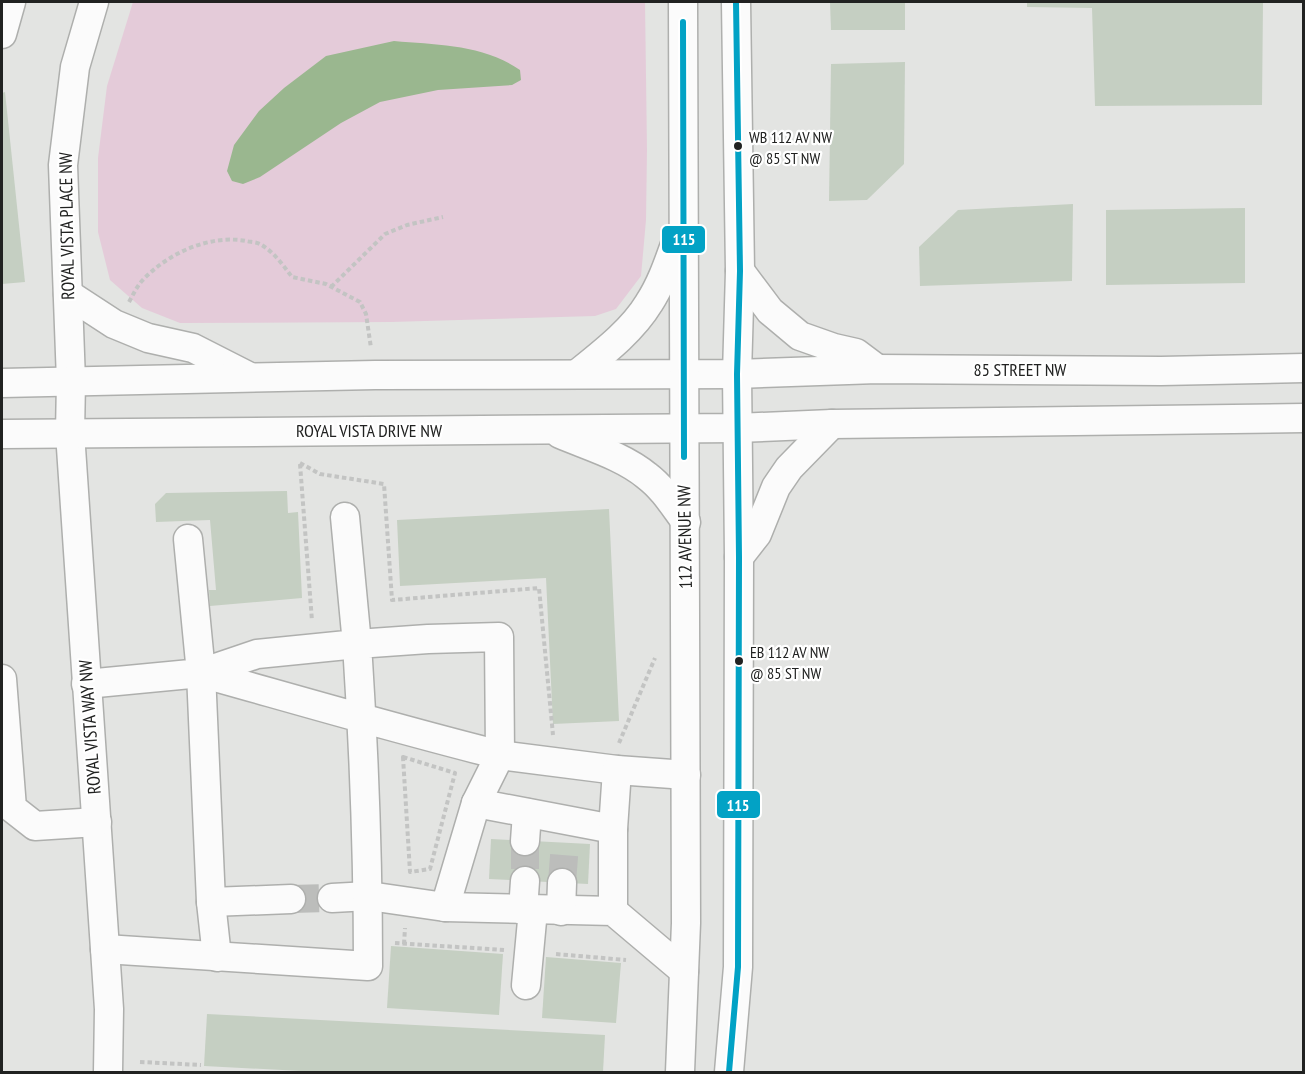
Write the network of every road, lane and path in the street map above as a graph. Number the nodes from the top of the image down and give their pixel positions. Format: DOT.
graph roads {
  1 [pos="11,2"];
  2 [pos="94,2"];
  3 [pos="683,2"];
  4 [pos="736,2"];
  5 [pos="2,34"];
  6 [pos="443,217"];
  7 [pos="683,223"];
  8 [pos="740,271"];
  9 [pos="331,287"];
  10 [pos="68,294"];
  11 [pos="114,324"];
  12 [pos="1304,368"];
  13 [pos="877,369"];
  14 [pos="577,374"];
  15 [pos="684,374"];
  16 [pos="737,374"];
  17 [pos="375,375"];
  18 [pos="251,378"];
  19 [pos="71,381"];
  20 [pos="2,382"];
  21 [pos="1304,418"];
  22 [pos="832,424"];
  23 [pos="684,428"];
  24 [pos="737,428"];
  25 [pos="549,429"];
  26 [pos="70,433"];
  27 [pos="2,434"];
  28 [pos="300,463"];
  29 [pos="345,517"];
  30 [pos="686,522"];
  31 [pos="188,539"];
  32 [pos="739,557"];
  33 [pos="357,644"];
  34 [pos="314,648"];
  35 [pos="655,658"];
  36 [pos="201,674"];
  37 [pos="2,679"];
  38 [pos="86,684"];
  39 [pos="362,718"];
  40 [pos="500,755"];
  41 [pos="617,759"];
  42 [pos="686,775"];
  43 [pos="476,803"];
  44 [pos="527,813"];
  45 [pos="97,822"];
  46 [pos="613,829"];
  47 [pos="525,841"];
  48 [pos="430,869"];
  49 [pos="525,881"];
  50 [pos="562,883"];
  51 [pos="369,896"];
  52 [pos="332,898"];
  53 [pos="291,899"];
  54 [pos="211,902"];
  55 [pos="445,907"];
  56 [pos="528,910"];
  57 [pos="561,911"];
  58 [pos="613,911"];
  59 [pos="390,943"];
  60 [pos="507,943"];
  61 [pos="105,949"];
  62 [pos="545,954"];
  63 [pos="217,957"];
  64 [pos="632,960"];
  65 [pos="684,971"];
  66 [pos="526,985"];
  67 [pos="140,1062"];
  68 [pos="201,1065"];
  69 [pos="108,1072"];
  70 [pos="680,1072"];
  71 [pos="729,1072"];
  1 -- 5 [label="street"];
  2 -- 10 [label="street, ROYAL VISTA PLACE NW"];
  3 -- 7 [label="street, 112 AVENUE NW"];
  4 -- 8 [label="street"];
  6 -- 9 [label="path"];
  7 -- 14 [label="street"];
  7 -- 15 [label="street, 112 AVENUE NW"];
  8 -- 13 [label="street"];
  8 -- 16 [label="street"];
  9 -- 11 [label="path"];
  9 -- 17 [label="path"];
  10 -- 11 [label="street"];
  10 -- 19 [label="street, ROYAL VISTA PLACE NW"];
  11 -- 18 [label="street"];
  12 -- 13 [label="street, 85 STREET NW"];
  13 -- 16 [label="street, 85 STREET NW"];
  14 -- 15 [label="street"];
  14 -- 17 [label="street"];
  15 -- 16 [label="street"];
  15 -- 23 [label="street, 112 AVENUE NW"];
  16 -- 24 [label="street"];
  17 -- 18 [label="street"];
  18 -- 19 [label="street"];
  19 -- 20 [label="street"];
  19 -- 26 [label="street, ROYAL VISTA WAY NW"];
  21 -- 22 [label="street"];
  22 -- 24 [label="street"];
  22 -- 32 [label="street"];
  23 -- 24 [label="street, ROYAL VISTA DRIVE NW"];
  23 -- 25 [label="street, ROYAL VISTA DRIVE NW"];
  23 -- 30 [label="street, 112 AVENUE NW"];
  24 -- 32 [label="street"];
  25 -- 26 [label="street, ROYAL VISTA DRIVE NW"];
  25 -- 30 [label="street"];
  26 -- 27 [label="street, ROYAL VISTA DRIVE NW"];
  26 -- 38 [label="street, ROYAL VISTA WAY NW"];
  28 -- 34 [label="path"];
  29 -- 33 [label="street"];
  30 -- 42 [label="street, 112 AVENUE NW"];
  31 -- 36 [label="street"];
  32 -- 71 [label="street"];
  33 -- 34 [label="street"];
  33 -- 39 [label="street"];
  33 -- 40 [label="street"];
  34 -- 36 [label="street"];
  35 -- 41 [label="path"];
  36 -- 38 [label="street"];
  36 -- 39 [label="street"];
  36 -- 54 [label="street"];
  37 -- 45 [label="street"];
  38 -- 45 [label="street, ROYAL VISTA WAY NW"];
  39 -- 40 [label="street"];
  39 -- 51 [label="street"];
  40 -- 41 [label="street"];
  40 -- 43 [label="street"];
  41 -- 42 [label="street"];
  41 -- 46 [label="street"];
  42 -- 65 [label="street, 112 AVENUE NW"];
  43 -- 44 [label="street"];
  43 -- 55 [label="street"];
  44 -- 46 [label="street"];
  44 -- 47 [label="street"];
  45 -- 61 [label="street, ROYAL VISTA WAY NW"];
  46 -- 58 [label="street"];
  48 -- 48 [label="path"];
  49 -- 56 [label="street"];
  50 -- 57 [label="street"];
  51 -- 52 [label="street"];
  51 -- 55 [label="street"];
  51 -- 63 [label="street"];
  53 -- 54 [label="street"];
  54 -- 63 [label="street"];
  55 -- 56 [label="street"];
  56 -- 57 [label="street"];
  56 -- 66 [label="street"];
  57 -- 58 [label="street"];
  58 -- 65 [label="street"];
  59 -- 60 [label="path"];
  61 -- 63 [label="street"];
  61 -- 69 [label="street, ROYAL VISTA WAY NW"];
  62 -- 64 [label="path"];
  65 -- 70 [label="street, 112 AVENUE NW"];
  67 -- 68 [label="path"];
}
